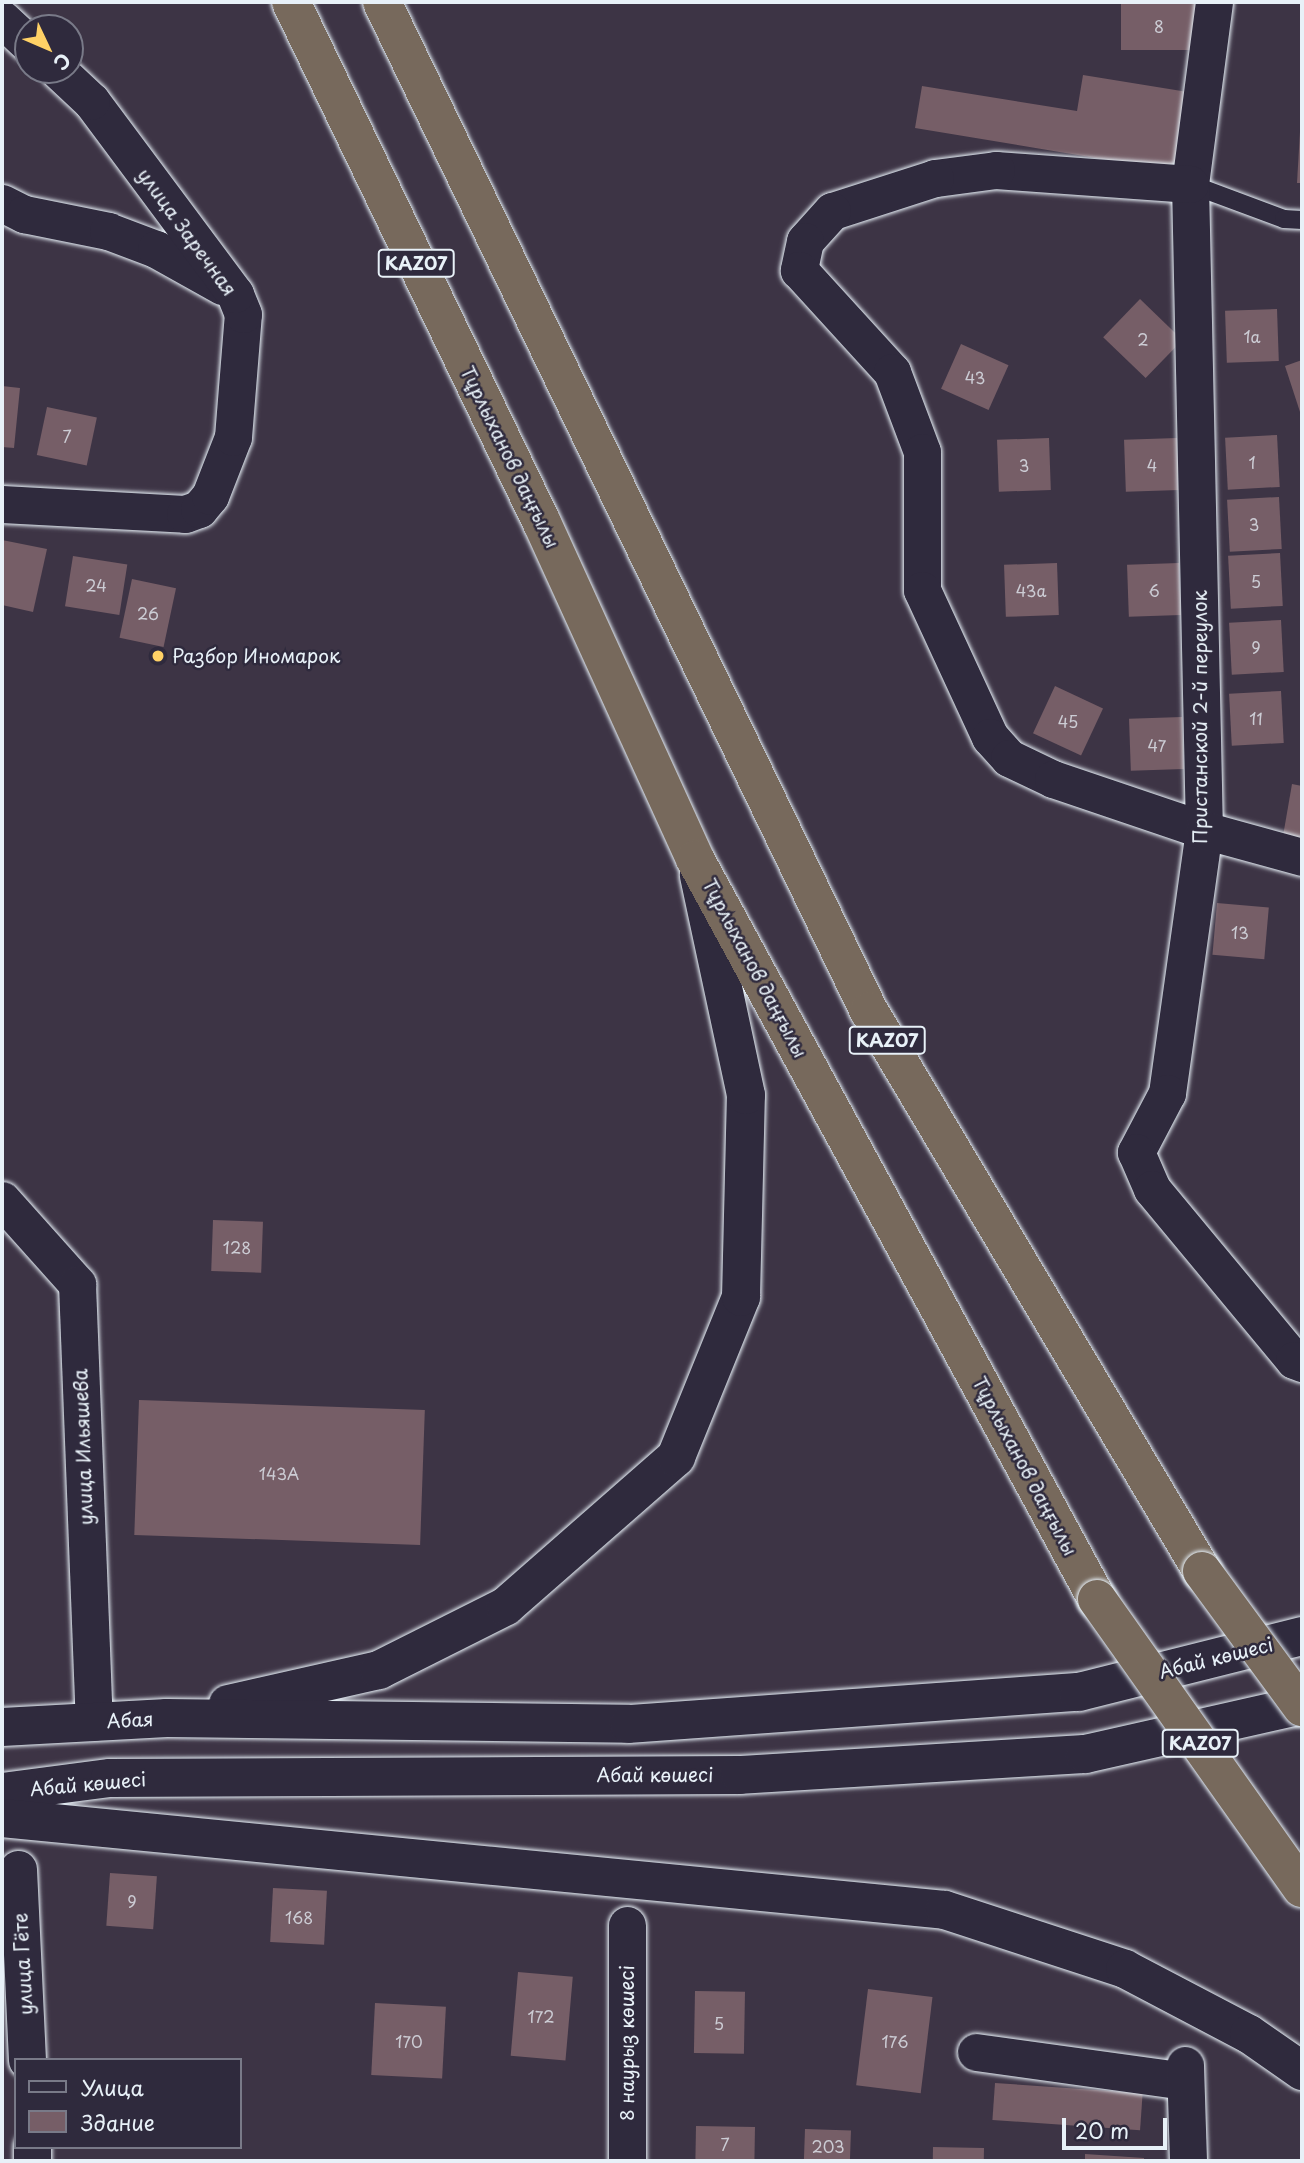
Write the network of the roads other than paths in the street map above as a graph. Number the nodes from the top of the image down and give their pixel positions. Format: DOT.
graph roads {
  1 [pos="290,2"];
  2 [pos="382,2"];
  3 [pos="1214,2"];
  4 [pos="73,84"];
  5 [pos="1190,184"];
  6 [pos="2,203"];
  7 [pos="1302,220"];
  8 [pos="235,294"];
  9 [pos="2,504"];
  10 [pos="1204,830"];
  11 [pos="1302,857"];
  12 [pos="695,859"];
  13 [pos="2,1200"];
  14 [pos="1302,1363"];
  15 [pos="1302,1636"];
  16 [pos="1302,1706"];
  17 [pos="167,1718"];
  18 [pos="94,1722"];
  19 [pos="2,1727"];
  20 [pos="2,1792"];
  21 [pos="2,1818"];
  22 [pos="18,1869"];
  23 [pos="1302,1888"];
  24 [pos="627,1925"];
  25 [pos="975,2052"];
  26 [pos="27,2058"];
  27 [pos="1302,2071"];
  28 [pos="626,2161"];
  29 [pos="1188,2161"];
  1 -- 12 [label="highway, Тұрлыханов даңғылы / KAZ07"];
  2 -- 16 [label="highway, KAZ07, bridge"];
  3 -- 5 [label="street, Пристанской 2-й переулок"];
  4 -- 8 [label="street, улица Заречная"];
  5 -- 7 [label="lane"];
  5 -- 10 [label="street, Пристанской 2-й переулок"];
  5 -- 10 [label="street"];
  6 -- 8 [label="street"];
  8 -- 9 [label="street, улица Заречная"];
  10 -- 11 [label="street"];
  10 -- 14 [label="street, Пристанской 2-й переулок"];
  12 -- 17 [label="main road"];
  12 -- 23 [label="highway, Тұрлыханов даңғылы / KAZ07, bridge"];
  13 -- 18 [label="street, улица Ильяшева"];
  15 -- 17 [label="main road, Абай көшесі"];
  16 -- 20 [label="main road, Абай көшесі"];
  17 -- 18 [label="main road, Абая"];
  18 -- 19 [label="main road"];
  21 -- 27 [label="main road"];
  22 -- 26 [label="street, улица Гёте"];
  24 -- 28 [label="street, 8 наурыз көшесі"];
  25 -- 29 [label="street"];
}
